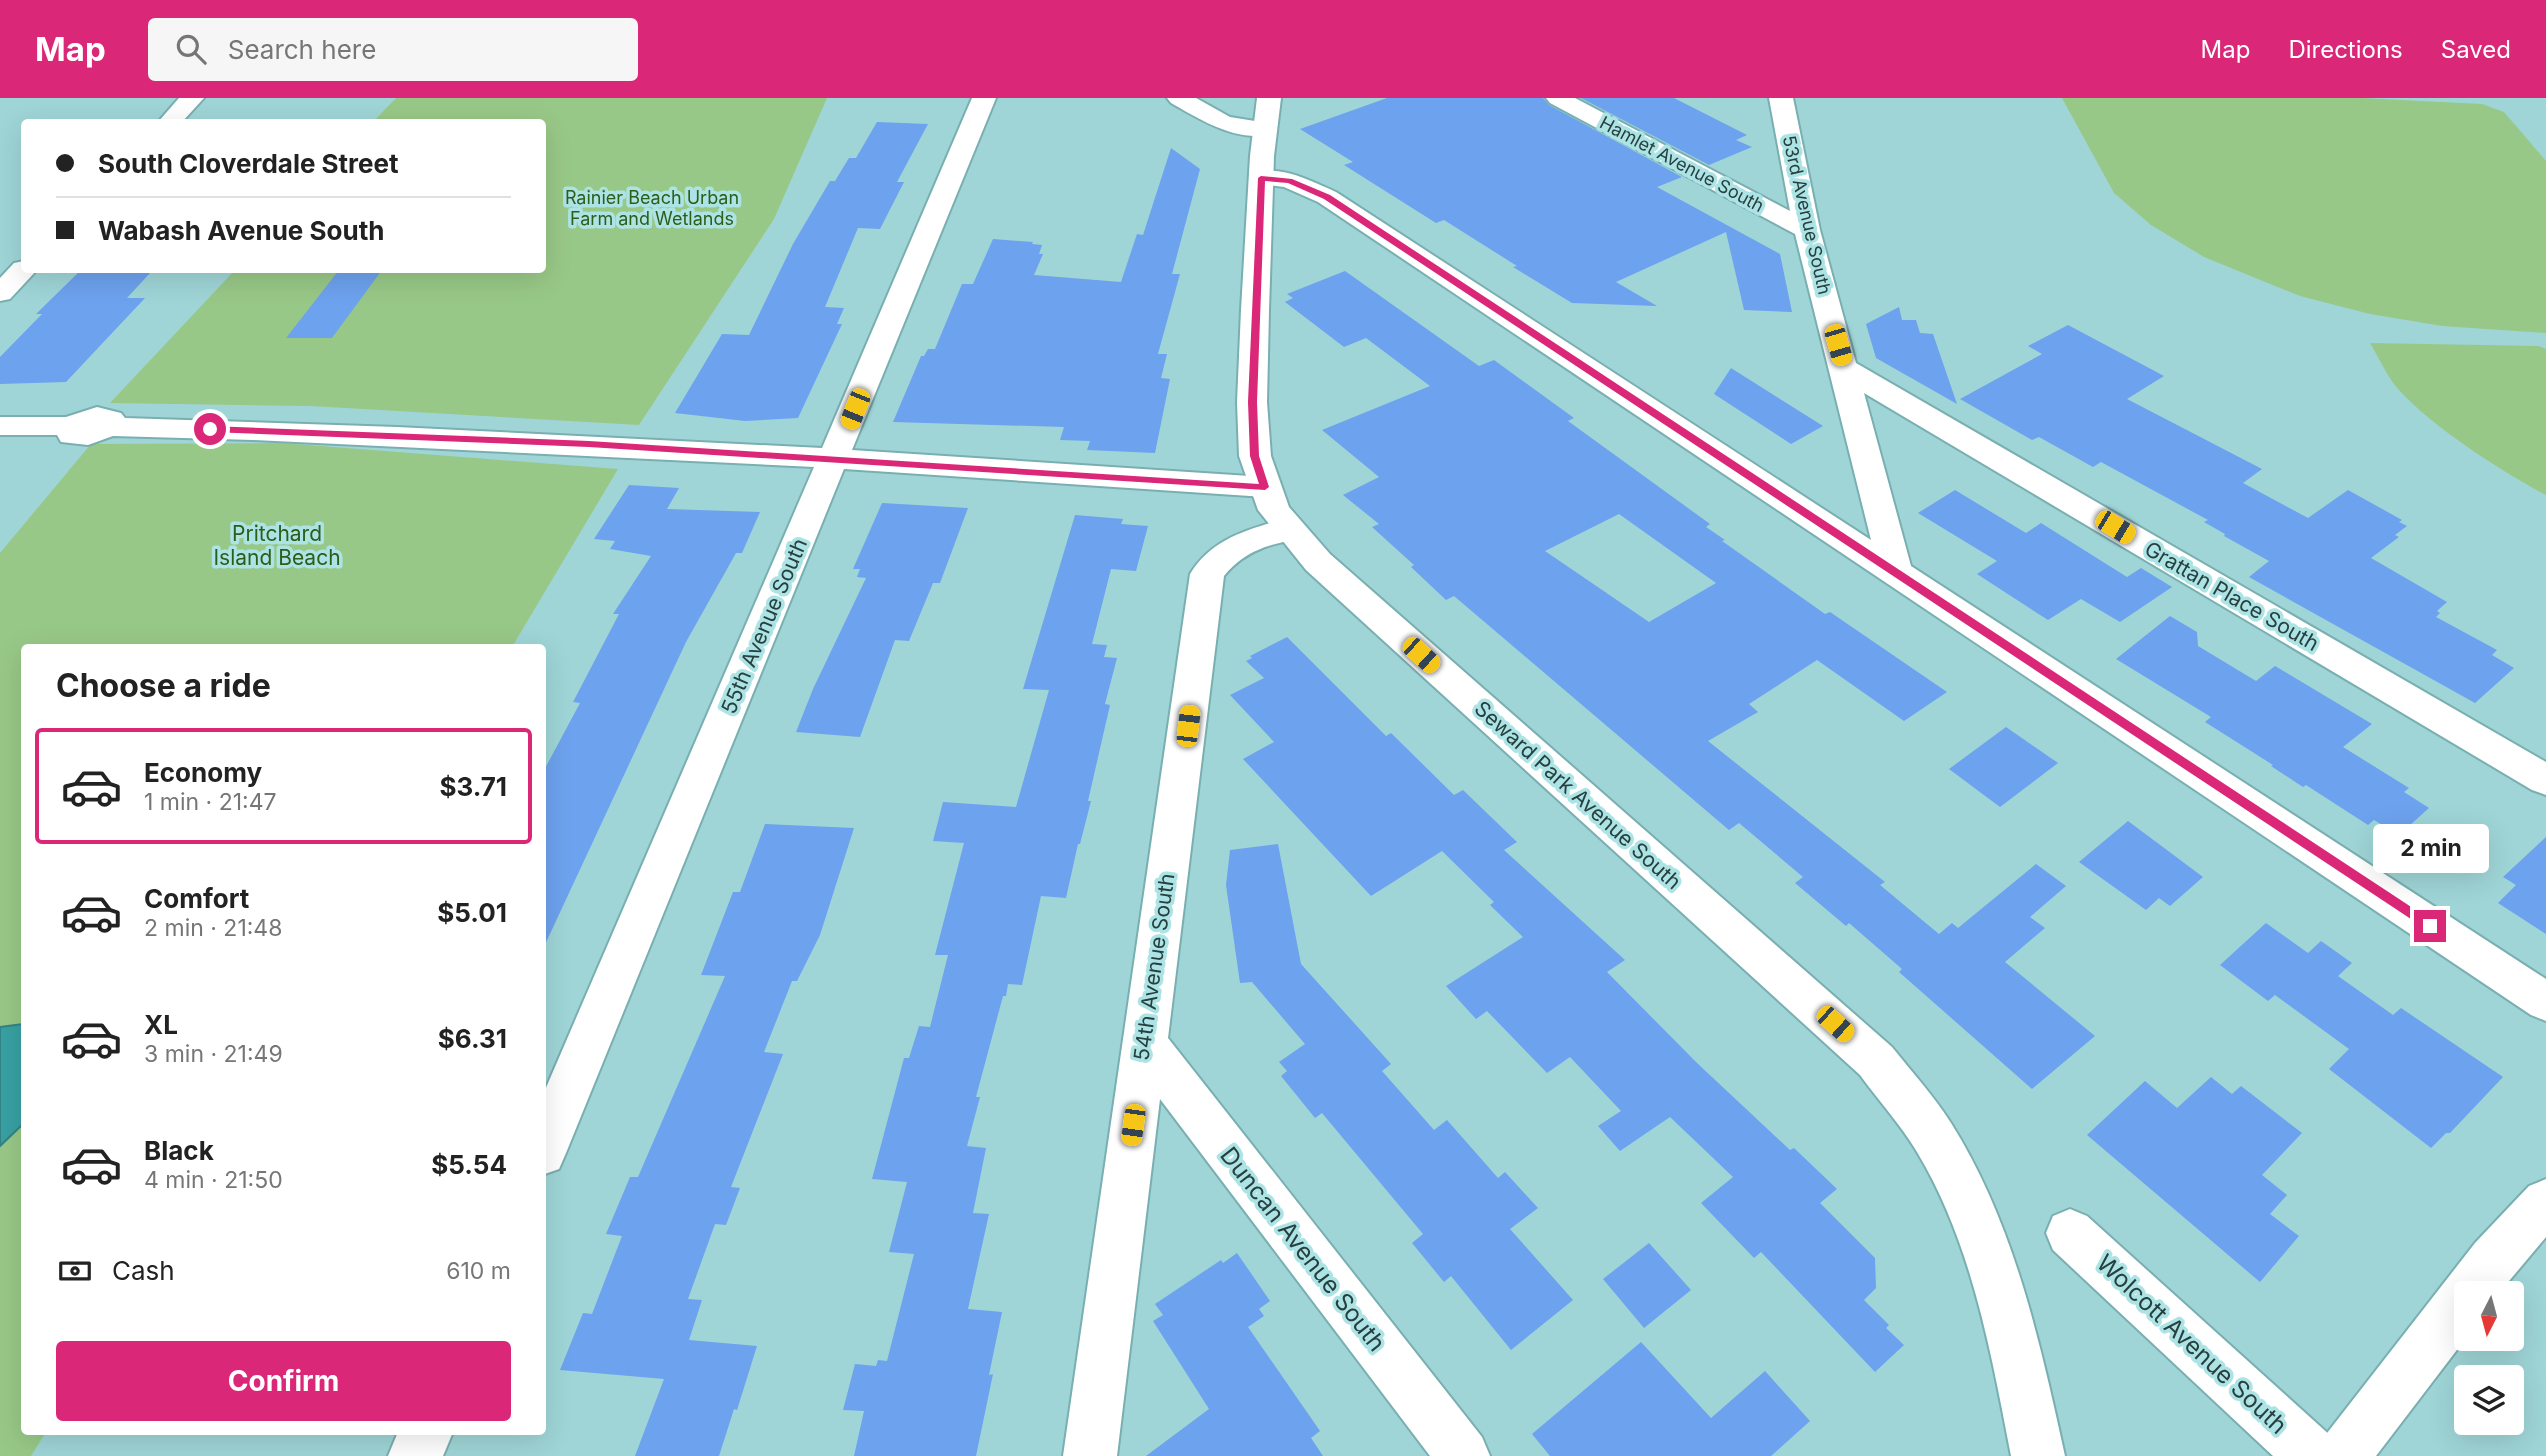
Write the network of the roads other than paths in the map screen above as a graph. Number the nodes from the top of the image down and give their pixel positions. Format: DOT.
graph roads {
  1 [pos="192,98"];
  2 [pos="984,98"];
  3 [pos="1179,98"];
  4 [pos="1269,98"];
  5 [pos="1558,98"];
  6 [pos="1781,98"];
  7 [pos="172,119"];
  8 [pos="1265,129"];
  9 [pos="1261,178"];
  10 [pos="1807,230"];
  11 [pos="21,272"];
  12 [pos="0,293"];
  13 [pos="1845,369"];
  14 [pos="0,426"];
  15 [pos="834,460"];
  16 [pos="1265,487"];
  17 [pos="1288,529"];
  18 [pos="1897,575"];
  19 [pos="2546,780"];
  20 [pos="2546,1002"];
  21 [pos="1144,1042"];
  22 [pos="546,1144"];
  23 [pos="2546,1202"];
  24 [pos="2070,1233"];
  25 [pos="2477,1281"];
  26 [pos="2454,1312"];
  27 [pos="425,1435"];
  28 [pos="415,1456"];
  29 [pos="1090,1456"];
  30 [pos="1463,1456"];
  31 [pos="2038,1456"];
  32 [pos="2313,1456"];
  33 [pos="2343,1456"];
  1 -- 7 [label="street"];
  2 -- 15 [label="street, 55th Avenue South"];
  3 -- 8 [label="street"];
  4 -- 8 [label="street, Seward Park Avenue South"];
  5 -- 10 [label="street, Hamlet Avenue South"];
  6 -- 10 [label="street, 53rd Avenue South"];
  8 -- 9 [label="street, Seward Park Avenue South"];
  9 -- 16 [label="street, Seward Park Avenue South"];
  9 -- 18 [label="street"];
  10 -- 13 [label="street, 53rd Avenue South"];
  11 -- 12 [label="street"];
  13 -- 18 [label="street, 53rd Avenue South"];
  13 -- 19 [label="street, Grattan Place South"];
  14 -- 15 [label="street"];
  15 -- 16 [label="street"];
  15 -- 22 [label="street, 55th Avenue South"];
  16 -- 17 [label="street, Seward Park Avenue South"];
  17 -- 21 [label="street, 54th Avenue South"];
  17 -- 31 [label="street, Seward Park Avenue South"];
  18 -- 20 [label="street"];
  21 -- 29 [label="street, 54th Avenue South"];
  21 -- 30 [label="street, Duncan Avenue South"];
  23 -- 25 [label="street"];
  24 -- 32 [label="street, Wolcott Avenue South"];
  26 -- 33 [label="street"];
  27 -- 28 [label="street"];
}
